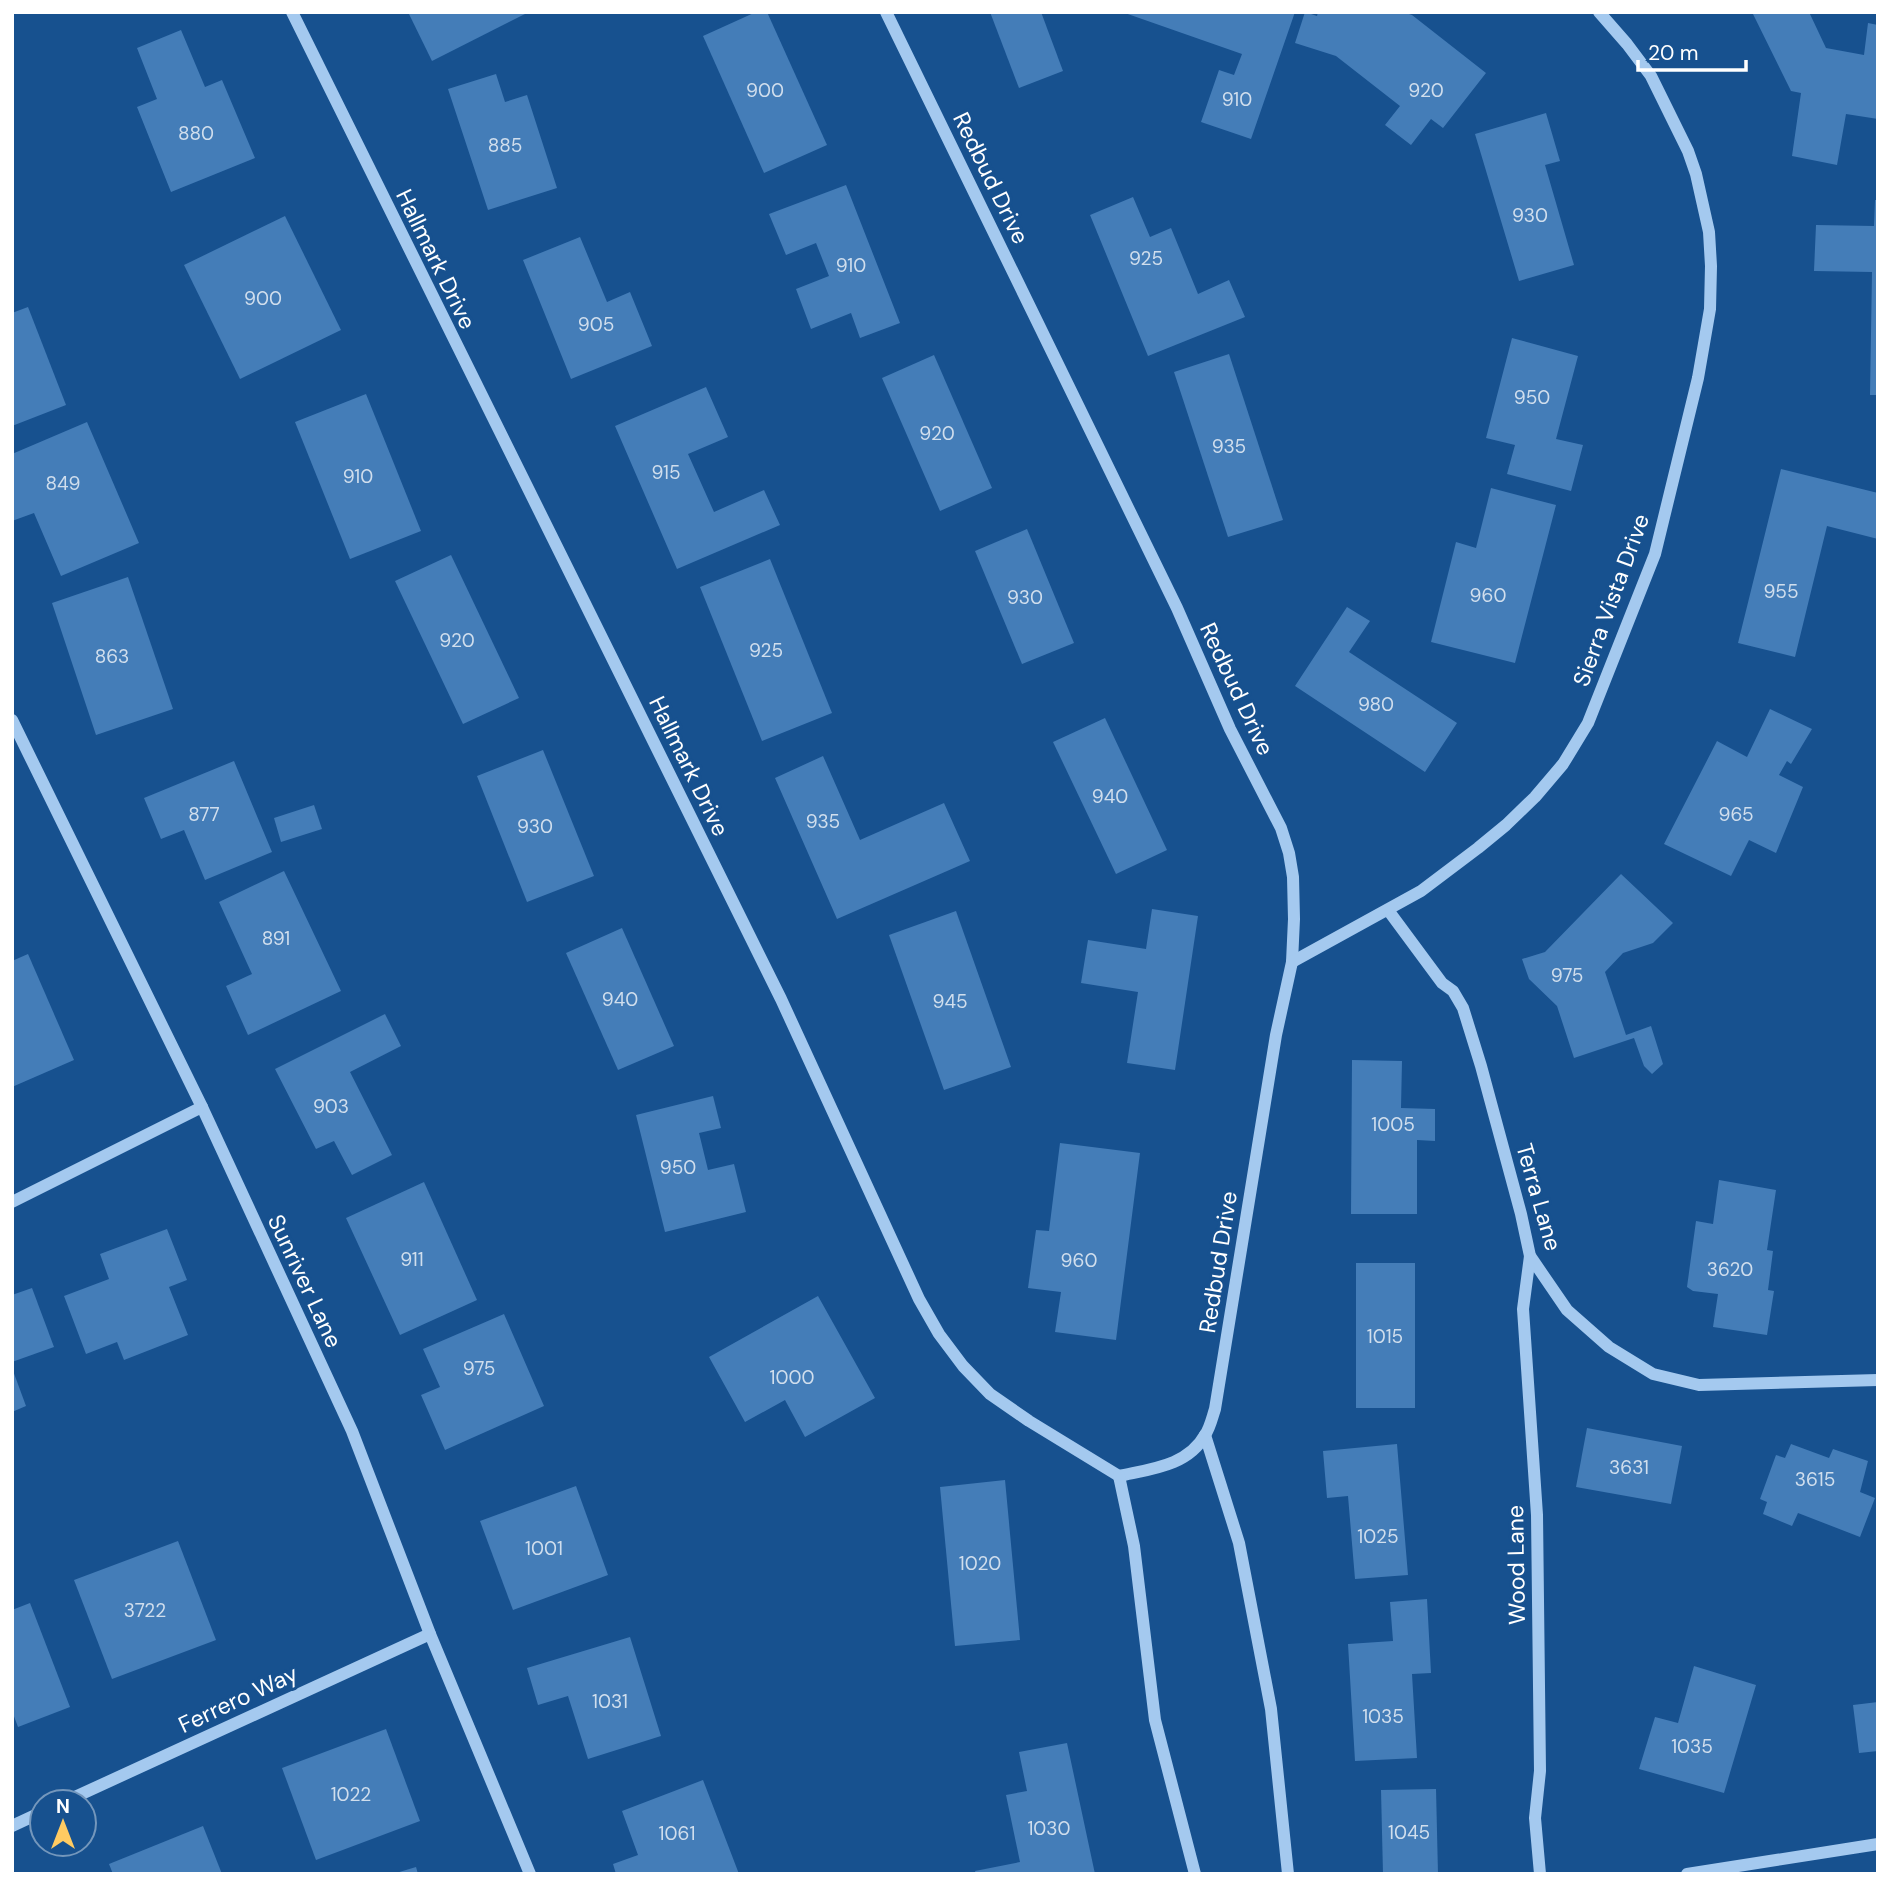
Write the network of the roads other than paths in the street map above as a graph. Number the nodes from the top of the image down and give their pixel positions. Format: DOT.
graph roads {
  1 [pos="292,12"];
  2 [pos="886,12"];
  3 [pos="1599,12"];
  4 [pos="12,720"];
  5 [pos="1388,909"];
  6 [pos="1292,962"];
  7 [pos="202,1107"];
  8 [pos="12,1202"];
  9 [pos="1530,1256"];
  10 [pos="1878,1380"];
  11 [pos="1205,1435"];
  12 [pos="1119,1476"];
  13 [pos="430,1634"];
  14 [pos="94,1788"];
  15 [pos="28,1819"];
  16 [pos="12,1826"];
  17 [pos="1878,1843"];
  18 [pos="530,1874"];
  19 [pos="1195,1874"];
  20 [pos="1288,1874"];
  21 [pos="1540,1874"];
  22 [pos="1688,1874"];
  1 -- 12 [label="street, Hallmark Drive"];
  2 -- 6 [label="street, Redbud Drive"];
  3 -- 5 [label="street, Sierra Vista Drive"];
  4 -- 7 [label="street, Sunriver Lane"];
  5 -- 6 [label="street, Sierra Vista Drive"];
  5 -- 9 [label="street, Terra Lane"];
  6 -- 11 [label="street, Redbud Drive"];
  7 -- 8 [label="street"];
  7 -- 13 [label="street, Sunriver Lane"];
  9 -- 10 [label="street, Terra Lane"];
  9 -- 21 [label="street, Wood Lane"];
  11 -- 12 [label="street, Redbud Drive"];
  11 -- 20 [label="street"];
  12 -- 19 [label="street"];
  13 -- 14 [label="street, Ferrero Way"];
  13 -- 18 [label="street, Sunriver Lane"];
  15 -- 16 [label="street"];
  17 -- 22 [label="street"];
}
